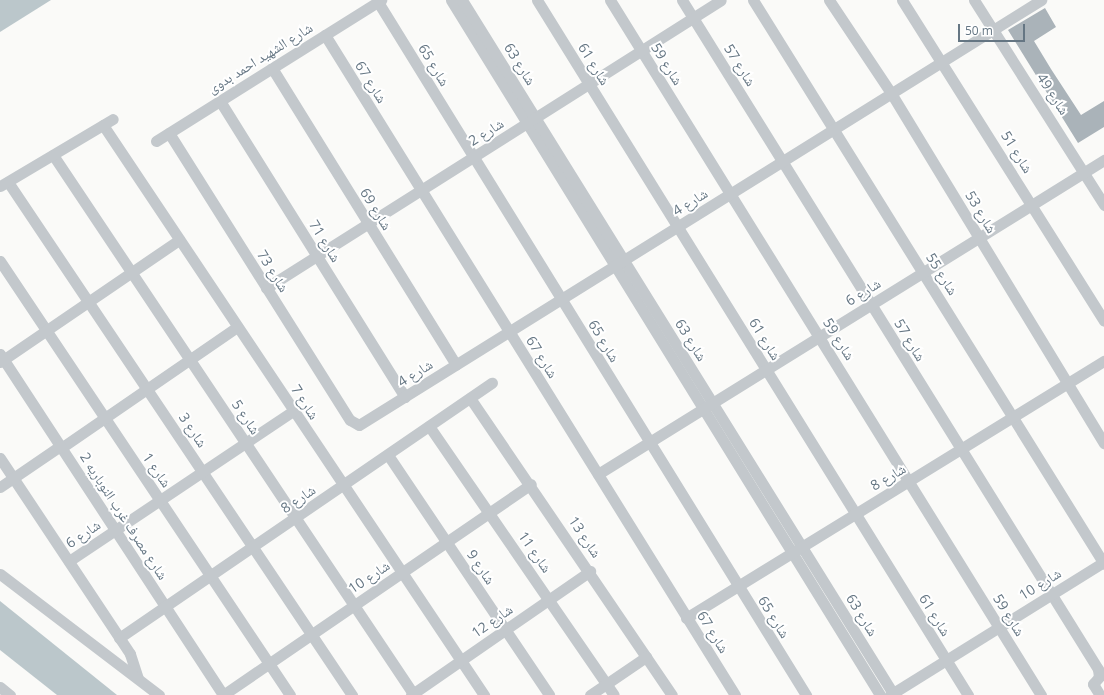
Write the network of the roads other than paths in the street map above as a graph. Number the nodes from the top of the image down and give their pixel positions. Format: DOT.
graph roads {
  1 [pos="451,0"];
  2 [pos="537,0"];
  3 [pos="610,0"];
  4 [pos="682,0"];
  5 [pos="721,0"];
  6 [pos="753,0"];
  7 [pos="829,0"];
  8 [pos="902,0"];
  9 [pos="974,0"];
  10 [pos="1041,0"];
  11 [pos="380,1"];
  12 [pos="462,5"];
  13 [pos="693,18"];
  14 [pos="994,30"];
  15 [pos="325,35"];
  16 [pos="641,51"];
  17 [pos="943,62"];
  18 [pos="272,68"];
  19 [pos="589,84"];
  20 [pos="891,93"];
  21 [pos="220,101"];
  22 [pos="536,118"];
  23 [pos="114,119"];
  24 [pos="526,124"];
  25 [pos="103,125"];
  26 [pos="834,129"];
  27 [pos="169,133"];
  28 [pos="156,141"];
  29 [pos="53,155"];
  30 [pos="472,158"];
  31 [pos="1104,160"];
  32 [pos="782,162"];
  33 [pos="1085,172"];
  34 [pos="4,184"];
  35 [pos="421,191"];
  36 [pos="731,194"];
  37 [pos="1032,203"];
  38 [pos="1104,205"];
  39 [pos="368,224"];
  40 [pos="678,227"];
  41 [pos="979,237"];
  42 [pos="179,240"];
  43 [pos="316,256"];
  44 [pos="0,261"];
  45 [pos="619,263"];
  46 [pos="131,271"];
  47 [pos="923,272"];
  48 [pos="266,288"];
  49 [pos="561,300"];
  50 [pos="88,302"];
  51 [pos="871,305"];
  52 [pos="1104,321"];
  53 [pos="237,327"];
  54 [pos="46,330"];
  55 [pos="509,332"];
  56 [pos="820,337"];
  57 [pos="1,358"];
  58 [pos="190,359"];
  59 [pos="1104,361"];
  60 [pos="456,365"];
  61 [pos="766,369"];
  62 [pos="492,382"];
  63 [pos="1069,383"];
  64 [pos="147,389"];
  65 [pos="405,397"];
  66 [pos="470,398"];
  67 [pos="708,406"];
  68 [pos="293,411"];
  69 [pos="1012,418"];
  70 [pos="104,419"];
  71 [pos="353,424"];
  72 [pos="429,426"];
  73 [pos="246,443"];
  74 [pos="648,443"];
  75 [pos="1104,443"];
  76 [pos="60,447"];
  77 [pos="960,450"];
  78 [pos="388,455"];
  79 [pos="0,458"];
  80 [pos="203,472"];
  81 [pos="598,474"];
  82 [pos="13,478"];
  83 [pos="909,482"];
  84 [pos="531,484"];
  85 [pos="343,486"];
  86 [pos="0,487"];
  87 [pos="160,500"];
  88 [pos="489,513"];
  89 [pos="855,515"];
  90 [pos="296,518"];
  91 [pos="116,530"];
  92 [pos="446,542"];
  93 [pos="253,548"];
  94 [pos="797,550"];
  95 [pos="69,561"];
  96 [pos="1104,563"];
  97 [pos="402,572"];
  98 [pos="590,572"];
  99 [pos="0,574"];
  100 [pos="211,576"];
  101 [pos="738,587"];
  102 [pos="1050,596"];
  103 [pos="550,599"];
  104 [pos="354,605"];
  105 [pos="166,607"];
  106 [pos="686,618"];
  107 [pos="999,628"];
  108 [pos="506,630"];
  109 [pos="312,634"];
  110 [pos="120,638"];
  111 [pos="646,657"];
  112 [pos="461,660"];
  113 [pos="946,660"];
  114 [pos="269,664"];
  115 [pos="1102,674"];
  116 [pos="138,678"];
  117 [pos="606,684"];
  118 [pos="892,694"];
  119 [pos="159,695"];
  120 [pos="223,695"];
  121 [pos="290,695"];
  122 [pos="352,695"];
  123 [pos="413,695"];
  124 [pos="484,695"];
  125 [pos="549,695"];
  126 [pos="590,695"];
  127 [pos="614,695"];
  128 [pos="672,695"];
  129 [pos="735,695"];
  130 [pos="806,695"];
  131 [pos="880,695"];
  132 [pos="968,695"];
  133 [pos="1041,695"];
  134 [pos="1100,695"];
  1 -- 12 [label="street, شارع 63"];
  2 -- 19 [label="street, شارع 61"];
  3 -- 16 [label="street, شارع 59"];
  4 -- 13 [label="street, شارع 57"];
  5 -- 13 [label="street, شارع 2"];
  6 -- 26 [label="street, شارع 55"];
  7 -- 20 [label="street, شارع 53"];
  8 -- 17 [label="street, شارع 51"];
  9 -- 14 [label="street, شارع 49"];
  10 -- 14 [label="street, شارع 4"];
  11 -- 15 [label="street, شارع الشهيد احمد بدوى"];
  11 -- 30 [label="street, شارع 65"];
  12 -- 22 [label="street, شارع 63"];
  12 -- 24 [label="street, شارع 63"];
  13 -- 16 [label="street, شارع 2"];
  13 -- 32 [label="street, شارع 57"];
  14 -- 17 [label="street, شارع 4"];
  14 -- 33 [label="street, شارع 49"];
  15 -- 18 [label="street, شارع الشهيد احمد بدوى"];
  15 -- 35 [label="street, شارع 67"];
  16 -- 19 [label="street, شارع 2"];
  16 -- 36 [label="street, شارع 59"];
  17 -- 20 [label="street, شارع 4"];
  17 -- 37 [label="street, شارع 51"];
  18 -- 21 [label="street, شارع الشهيد احمد بدوى"];
  18 -- 39 [label="street, شارع 69"];
  19 -- 22 [label="street, شارع 2"];
  19 -- 40 [label="street, شارع 61"];
  20 -- 26 [label="street, شارع 4"];
  20 -- 41 [label="street, شارع 53"];
  21 -- 27 [label="street, شارع الشهيد احمد بدوى"];
  21 -- 43 [label="street, شارع 71"];
  22 -- 24 [label="street, شارع 2"];
  22 -- 45 [label="street, شارع 63"];
  23 -- 25 [label="street"];
  24 -- 30 [label="street, شارع 2"];
  24 -- 45 [label="street, شارع 63"];
  25 -- 29 [label="street"];
  25 -- 42 [label="street, شارع 7"];
  26 -- 32 [label="street, شارع 4"];
  26 -- 47 [label="street, شارع 55"];
  27 -- 28 [label="street, شارع الشهيد احمد بدوى"];
  27 -- 48 [label="street, شارع 73"];
  29 -- 34 [label="street"];
  29 -- 46 [label="street, شارع 5"];
  30 -- 35 [label="street, شارع 2"];
  30 -- 49 [label="street, شارع 65"];
  31 -- 33 [label="street, شارع 6"];
  32 -- 36 [label="street, شارع 4"];
  32 -- 51 [label="street, شارع 57"];
  33 -- 37 [label="street, شارع 6"];
  33 -- 38 [label="street, شارع 49"];
  34 -- 50 [label="street, شارع 3"];
  35 -- 39 [label="street, شارع 2"];
  35 -- 55 [label="street, شارع 67"];
  36 -- 40 [label="street, شارع 4"];
  36 -- 56 [label="street, شارع 59"];
  37 -- 41 [label="street, شارع 6"];
  37 -- 52 [label="street, شارع 51"];
  39 -- 43 [label="street, شارع 2"];
  39 -- 60 [label="street, شارع 69"];
  40 -- 45 [label="street, شارع 4"];
  40 -- 61 [label="street, شارع 61"];
  41 -- 47 [label="street, شارع 6"];
  41 -- 63 [label="street, شارع 53"];
  42 -- 46 [label="street"];
  42 -- 53 [label="street, شارع 7"];
  43 -- 48 [label="street, شارع 2"];
  43 -- 65 [label="street, شارع 71"];
  44 -- 54 [label="street, شارع 1"];
  45 -- 49 [label="street, شارع 4"];
  45 -- 67 [label="street, شارع 63"];
  46 -- 50 [label="street"];
  46 -- 58 [label="street, شارع 5"];
  47 -- 51 [label="street, شارع 6"];
  47 -- 69 [label="street, شارع 55"];
  48 -- 71 [label="street, شارع 73"];
  49 -- 55 [label="street, شارع 4"];
  49 -- 74 [label="street, شارع 65"];
  50 -- 54 [label="street"];
  50 -- 64 [label="street, شارع 3"];
  51 -- 56 [label="street, شارع 6"];
  51 -- 77 [label="street, شارع 57"];
  53 -- 58 [label="street"];
  53 -- 68 [label="street, شارع 7"];
  54 -- 57 [label="street"];
  54 -- 70 [label="street, شارع 1"];
  55 -- 60 [label="street, شارع 4"];
  55 -- 81 [label="street, شارع 67"];
  56 -- 61 [label="street, شارع 6"];
  56 -- 83 [label="street, شارع 59"];
  57 -- 76 [label="street, شارع مصرف غرب النوباريه 2"];
  58 -- 64 [label="street"];
  58 -- 73 [label="street, شارع 5"];
  59 -- 63 [label="street, شارع 8"];
  60 -- 65 [label="street, شارع 4"];
  61 -- 67 [label="street, شارع 6"];
  61 -- 89 [label="street, شارع 61"];
  62 -- 66 [label="street, شارع 8"];
  63 -- 69 [label="street, شارع 8"];
  63 -- 75 [label="street, شارع 53"];
  64 -- 70 [label="street"];
  64 -- 80 [label="street, شارع 3"];
  65 -- 71 [label="street, شارع 4"];
  66 -- 72 [label="street, شارع 8"];
  66 -- 84 [label="street, شارع 13"];
  67 -- 74 [label="street, شارع 6"];
  67 -- 94 [label="street, شارع 63"];
  68 -- 73 [label="street, شارع 6"];
  68 -- 85 [label="street, شارع 7"];
  69 -- 77 [label="street, شارع 8"];
  69 -- 96 [label="street, شارع 55"];
  70 -- 76 [label="street"];
  70 -- 87 [label="street, شارع 1"];
  72 -- 78 [label="street, شارع 8"];
  72 -- 88 [label="street, شارع 11"];
  73 -- 80 [label="street, شارع 6"];
  73 -- 90 [label="street, شارع 5"];
  74 -- 81 [label="street, شارع 6"];
  74 -- 101 [label="street, شارع 65"];
  76 -- 82 [label="street"];
  76 -- 91 [label="street, شارع مصرف غرب النوباريه 2"];
  77 -- 83 [label="street, شارع 8"];
  77 -- 102 [label="street, شارع 57"];
  78 -- 85 [label="street, شارع 8"];
  78 -- 92 [label="street, شارع 9"];
  79 -- 82 [label="street"];
  80 -- 87 [label="street, شارع 6"];
  80 -- 93 [label="street, شارع 3"];
  81 -- 106 [label="street, شارع 67"];
  82 -- 86 [label="street"];
  82 -- 95 [label="street"];
  83 -- 89 [label="street, شارع 8"];
  83 -- 107 [label="street, شارع 59"];
  84 -- 88 [label="street, شارع 10"];
  84 -- 98 [label="street, شارع 13"];
  85 -- 90 [label="street, شارع 8"];
  85 -- 97 [label="street, شارع 7"];
  87 -- 91 [label="street, شارع 6"];
  87 -- 100 [label="street, شارع 1"];
  88 -- 92 [label="street, شارع 10"];
  88 -- 103 [label="street, شارع 11"];
  89 -- 94 [label="street, شارع 8"];
  89 -- 113 [label="street, شارع 61"];
  90 -- 93 [label="street, شارع 8"];
  90 -- 104 [label="street, شارع 5"];
  91 -- 95 [label="street, شارع 6"];
  91 -- 105 [label="street, شارع مصرف غرب النوباريه 2"];
  92 -- 97 [label="street, شارع 10"];
  92 -- 108 [label="street, شارع 9"];
  93 -- 100 [label="street, شارع 8"];
  93 -- 109 [label="street, شارع 3"];
  94 -- 101 [label="street, شارع 8"];
  94 -- 118 [label="street, شارع 63"];
  94 -- 131 [label="street, شارع 63"];
  95 -- 110 [label="street"];
  96 -- 102 [label="street, شارع 10"];
  97 -- 104 [label="street, شارع 10"];
  97 -- 112 [label="street, شارع 7"];
  98 -- 103 [label="street, شارع 12"];
  98 -- 111 [label="street, شارع 13"];
  99 -- 116 [label="street"];
  100 -- 105 [label="street, شارع 8"];
  100 -- 114 [label="street, شارع 1"];
  101 -- 106 [label="street, شارع 8"];
  101 -- 130 [label="street, شارع 65"];
  102 -- 107 [label="street, شارع 10"];
  102 -- 115 [label="street, شارع 57"];
  103 -- 108 [label="street, شارع 12"];
  103 -- 117 [label="street, شارع 11"];
  104 -- 109 [label="street, شارع 10"];
  104 -- 123 [label="street, شارع 5"];
  105 -- 110 [label="street, شارع 8"];
  105 -- 120 [label="street, شارع مصرف غرب النوباريه 2"];
  106 -- 129 [label="street, شارع 67"];
  107 -- 113 [label="street, شارع 10"];
  107 -- 133 [label="street, شارع 59"];
  108 -- 112 [label="street, شارع 12"];
  108 -- 125 [label="street, شارع 9"];
  109 -- 114 [label="street, شارع 10"];
  109 -- 122 [label="street, شارع 3"];
  110 -- 116 [label="street"];
  111 -- 117 [label="street"];
  111 -- 128 [label="street, شارع 13"];
  112 -- 123 [label="street, شارع 12"];
  112 -- 124 [label="street, شارع 7"];
  113 -- 118 [label="street, شارع 10"];
  113 -- 132 [label="street, شارع 61"];
  114 -- 120 [label="street, شارع 10"];
  114 -- 121 [label="street, شارع 1"];
  115 -- 134 [label="street, شارع 57"];
  116 -- 119 [label="street"];
  117 -- 126 [label="street"];
  117 -- 127 [label="street, شارع 11"];
}
